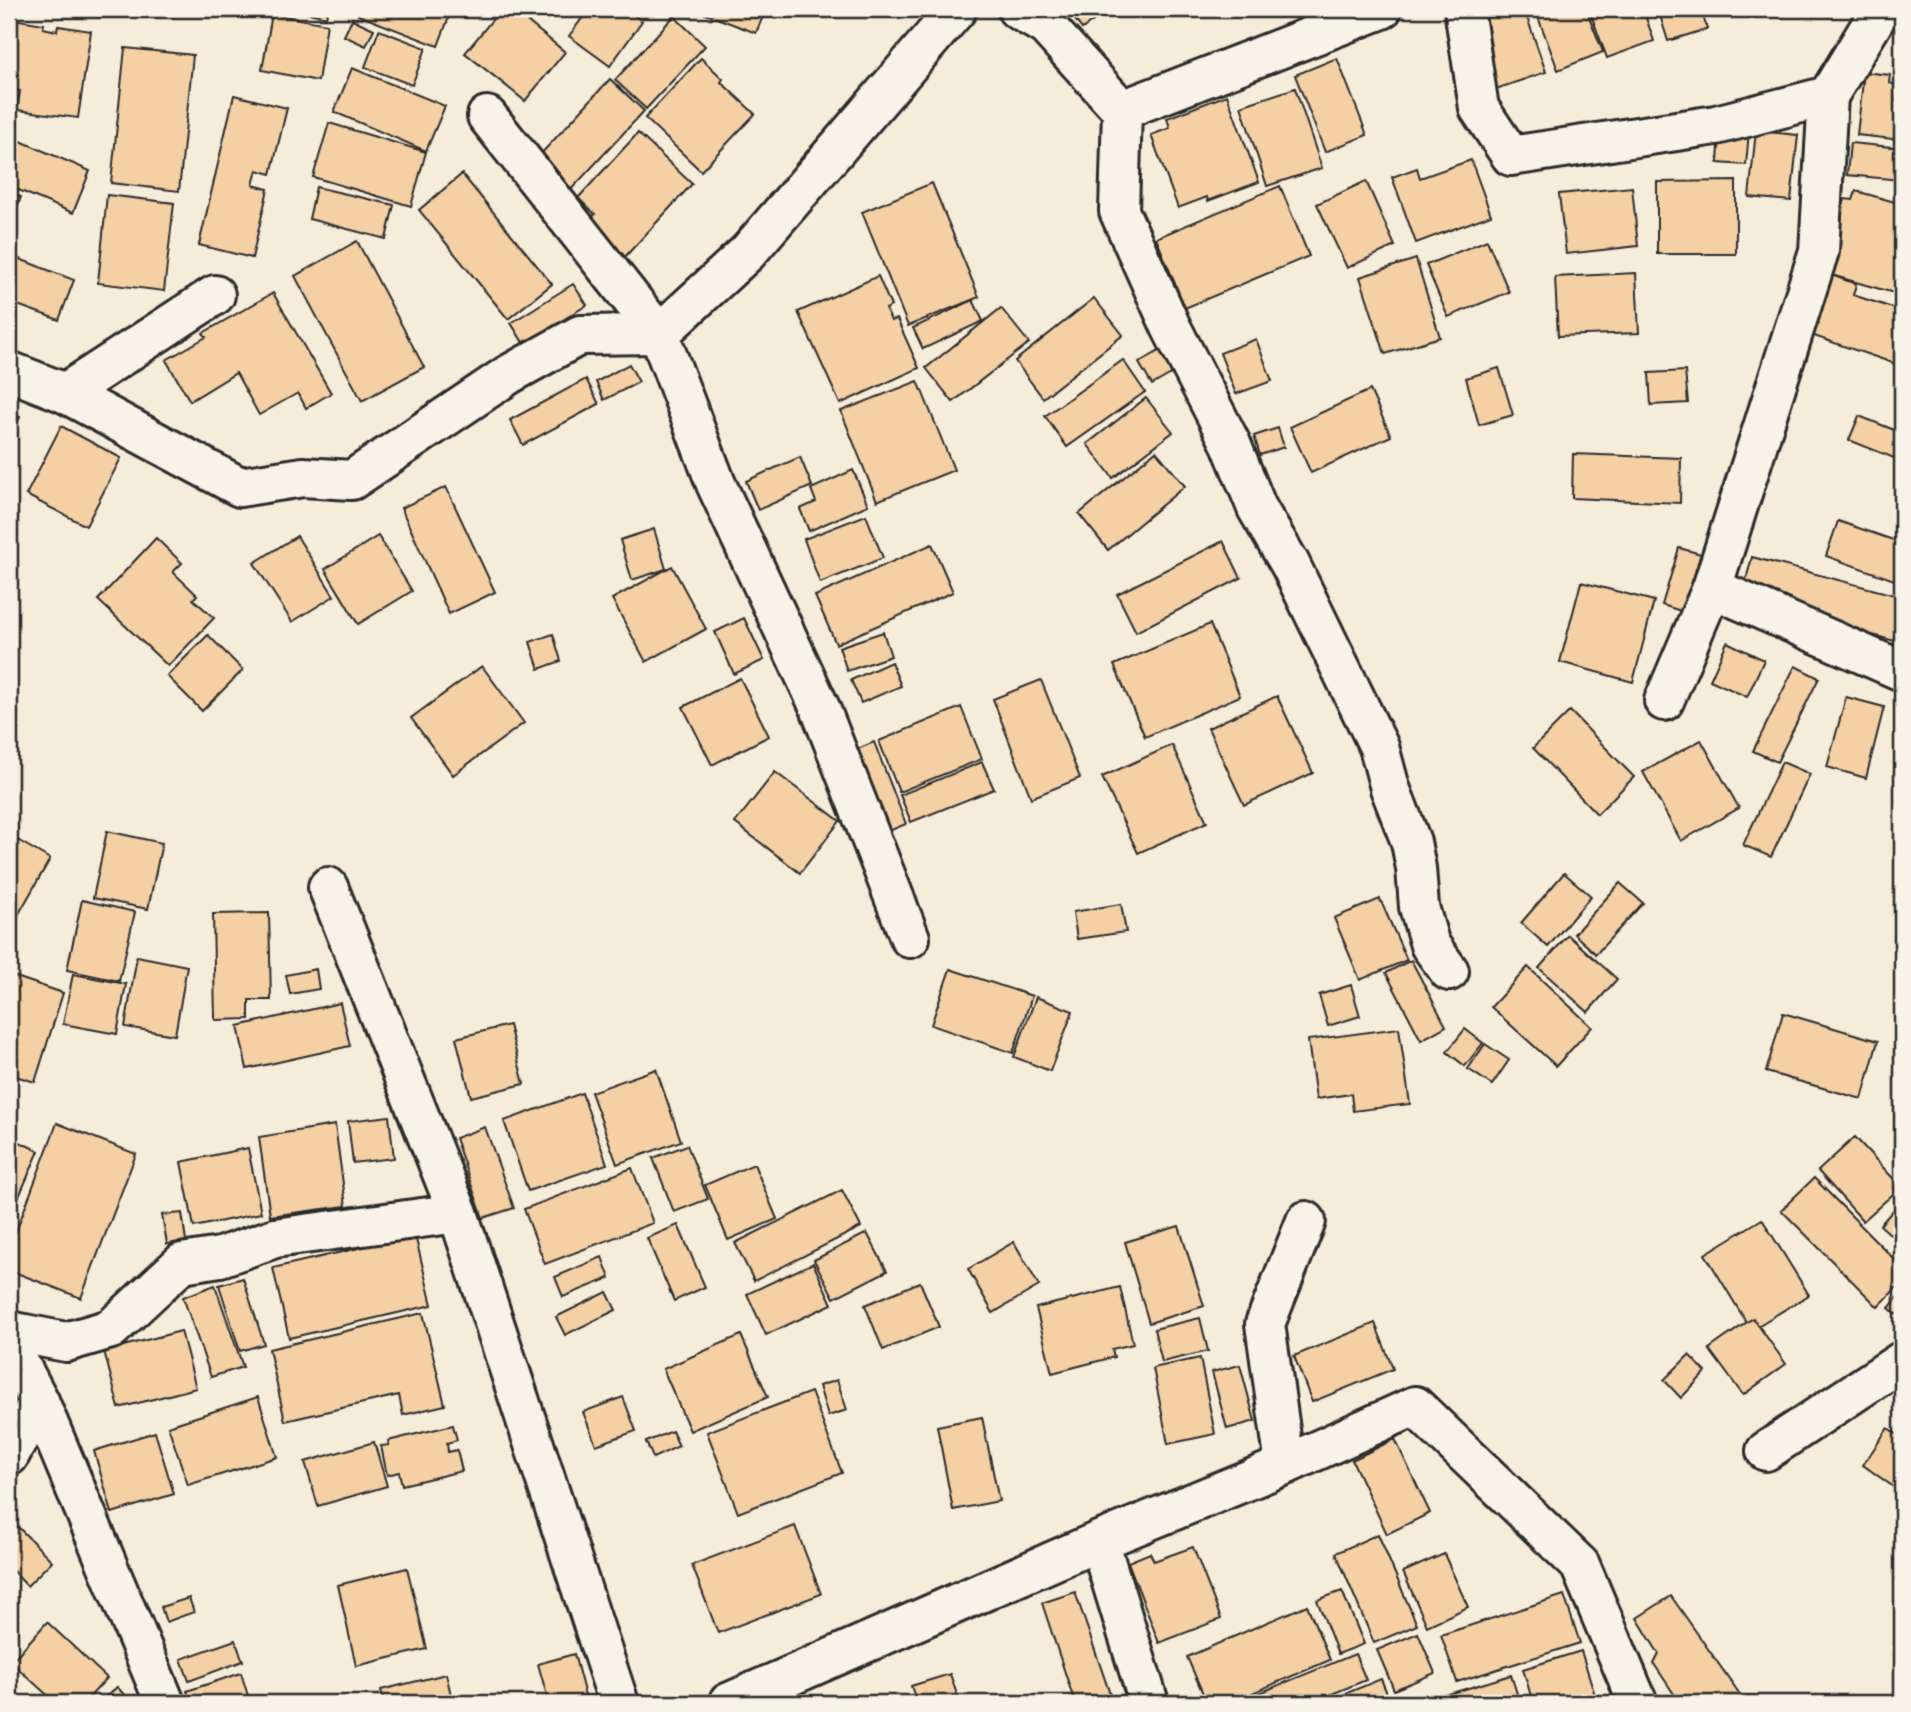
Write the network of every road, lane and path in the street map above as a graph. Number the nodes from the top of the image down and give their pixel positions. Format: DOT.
graph roads {
  1 [pos="957,9"];
  2 [pos="1017,9"];
  3 [pos="1382,9"];
  4 [pos="1464,9"];
  5 [pos="1881,9"];
  6 [pos="1892,9"];
  7 [pos="1902,28"];
  8 [pos="1828,96"];
  9 [pos="1122,110"];
  10 [pos="487,116"];
  11 [pos="215,295"];
  12 [pos="659,334"];
  13 [pos="9,371"];
  14 [pos="65,393"];
  15 [pos="1712,588"];
  16 [pos="1902,671"];
  17 [pos="1664,701"];
  18 [pos="328,887"];
  19 [pos="910,938"];
  20 [pos="1449,971"];
  21 [pos="458,1213"];
  22 [pos="1306,1221"];
  23 [pos="9,1331"];
  24 [pos="9,1344"];
  25 [pos="1902,1361"];
  26 [pos="39,1401"];
  27 [pos="1766,1451"];
  28 [pos="9,1456"];
  29 [pos="1285,1465"];
  30 [pos="1099,1541"];
  31 [pos="165,1703"];
  32 [pos="620,1703"];
  33 [pos="728,1703"];
  34 [pos="1149,1703"];
  35 [pos="1638,1703"];
  1 -- 12 [label="street"];
  2 -- 9 [label="street"];
  3 -- 9 [label="street"];
  4 -- 8 [label="street"];
  5 -- 8 [label="street"];
  6 -- 7 [label="street"];
  8 -- 15 [label="street"];
  9 -- 20 [label="street"];
  10 -- 12 [label="street"];
  11 -- 14 [label="street"];
  12 -- 14 [label="street"];
  12 -- 19 [label="street"];
  13 -- 14 [label="street"];
  15 -- 16 [label="street"];
  15 -- 17 [label="street"];
  18 -- 21 [label="street"];
  21 -- 23 [label="street"];
  21 -- 32 [label="street"];
  22 -- 29 [label="street"];
  24 -- 26 [label="street"];
  25 -- 27 [label="street"];
  26 -- 28 [label="street"];
  26 -- 31 [label="street"];
  29 -- 30 [label="street"];
  29 -- 35 [label="street"];
  30 -- 33 [label="street"];
  30 -- 34 [label="street"];
}
